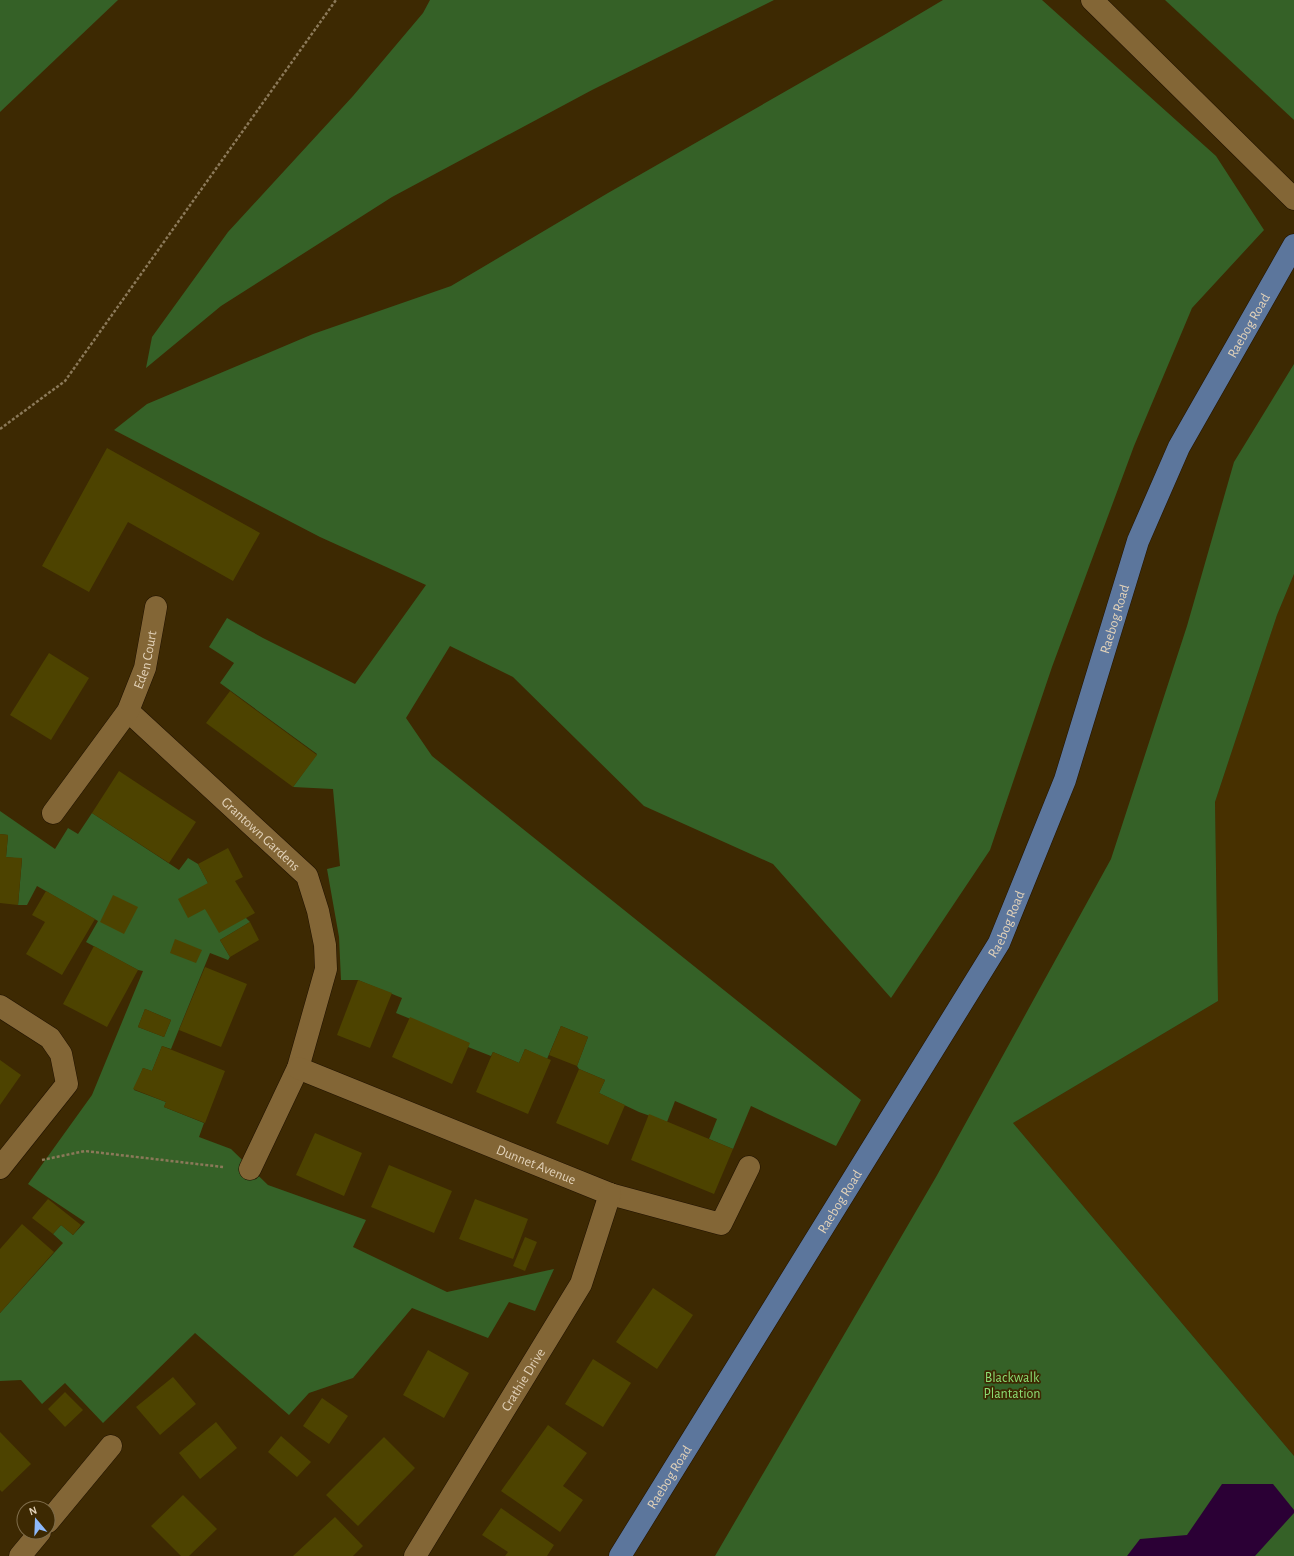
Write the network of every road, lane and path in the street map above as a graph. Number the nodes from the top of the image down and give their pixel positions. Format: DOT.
graph roads {
  1 [pos="336,0"];
  2 [pos="1092,0"];
  3 [pos="1294,199"];
  4 [pos="1294,245"];
  5 [pos="0,429"];
  6 [pos="156,607"];
  7 [pos="128,711"];
  8 [pos="53,813"];
  9 [pos="0,1006"];
  10 [pos="298,1068"];
  11 [pos="3,1164"];
  12 [pos="749,1167"];
  13 [pos="250,1169"];
  14 [pos="610,1194"];
  15 [pos="110,1446"];
  16 [pos="56,1512"];
  17 [pos="33,1540"];
  18 [pos="20,1556"];
  19 [pos="416,1556"];
  20 [pos="620,1556"];
  1 -- 5 [label="path"];
  2 -- 3 [label="street"];
  4 -- 20 [label="main road, Raebog Road"];
  6 -- 7 [label="street, Eden Court"];
  7 -- 8 [label="street, Eden Court"];
  7 -- 10 [label="street, Grantown Gardens"];
  9 -- 11 [label="street"];
  10 -- 13 [label="street, Grantown Gardens"];
  10 -- 14 [label="street, Dunnet Avenue"];
  11 -- 13 [label="path"];
  12 -- 14 [label="street, Dunnet Avenue"];
  14 -- 19 [label="street, Crathie Drive"];
  15 -- 16 [label="street"];
  17 -- 18 [label="street"];
}
